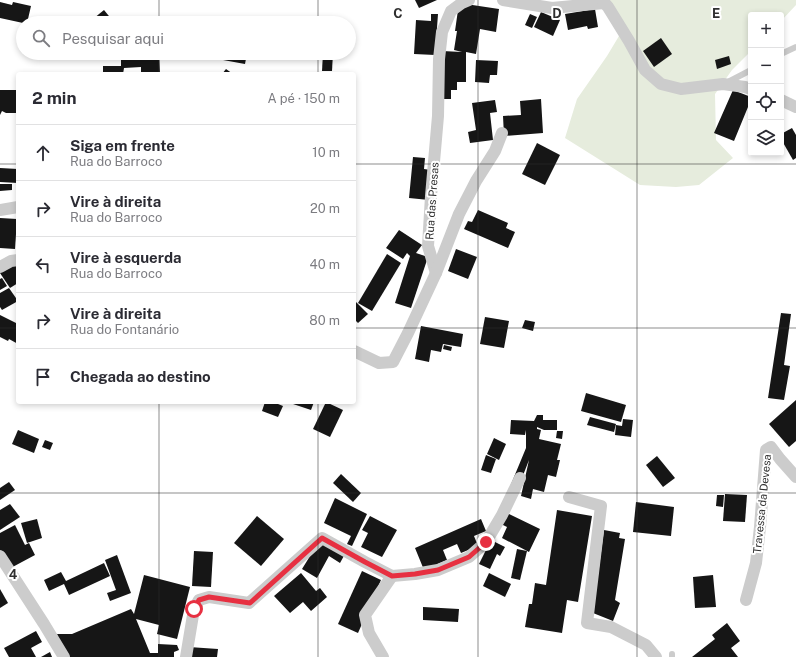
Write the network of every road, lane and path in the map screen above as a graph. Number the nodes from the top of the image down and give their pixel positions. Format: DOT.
graph roads {
  1 [pos="469,0"];
  2 [pos="504,0"];
  3 [pos="603,1"];
  4 [pos="796,47"];
  5 [pos="784,53"];
  6 [pos="748,72"];
  7 [pos="723,84"];
  8 [pos="748,88"];
  9 [pos="784,101"];
  10 [pos="796,107"];
  11 [pos="502,133"];
  12 [pos="16,207"];
  13 [pos="0,210"];
  14 [pos="16,260"];
  15 [pos="0,267"];
  16 [pos="436,273"];
  17 [pos="356,352"];
  18 [pos="796,477"];
  19 [pos="520,478"];
  20 [pos="569,497"];
  21 [pos="0,556"];
  22 [pos="392,576"];
  23 [pos="746,600"];
  24 [pos="64,657"];
  25 [pos="186,657"];
  26 [pos="383,657"];
  27 [pos="656,657"];
  1 -- 16 [label="street, Rua das Presas"];
  2 -- 3 [label="street"];
  3 -- 7 [label="street"];
  4 -- 5 [label="lane"];
  6 -- 7 [label="lane"];
  7 -- 8 [label="street"];
  9 -- 10 [label="street"];
  11 -- 16 [label="street"];
  12 -- 13 [label="street"];
  14 -- 15 [label="street"];
  16 -- 17 [label="street"];
  18 -- 23 [label="street, Travessa da Devesa"];
  19 -- 22 [label="street"];
  20 -- 27 [label="street"];
  21 -- 24 [label="street"];
  22 -- 25 [label="street"];
  22 -- 26 [label="street"];
}
